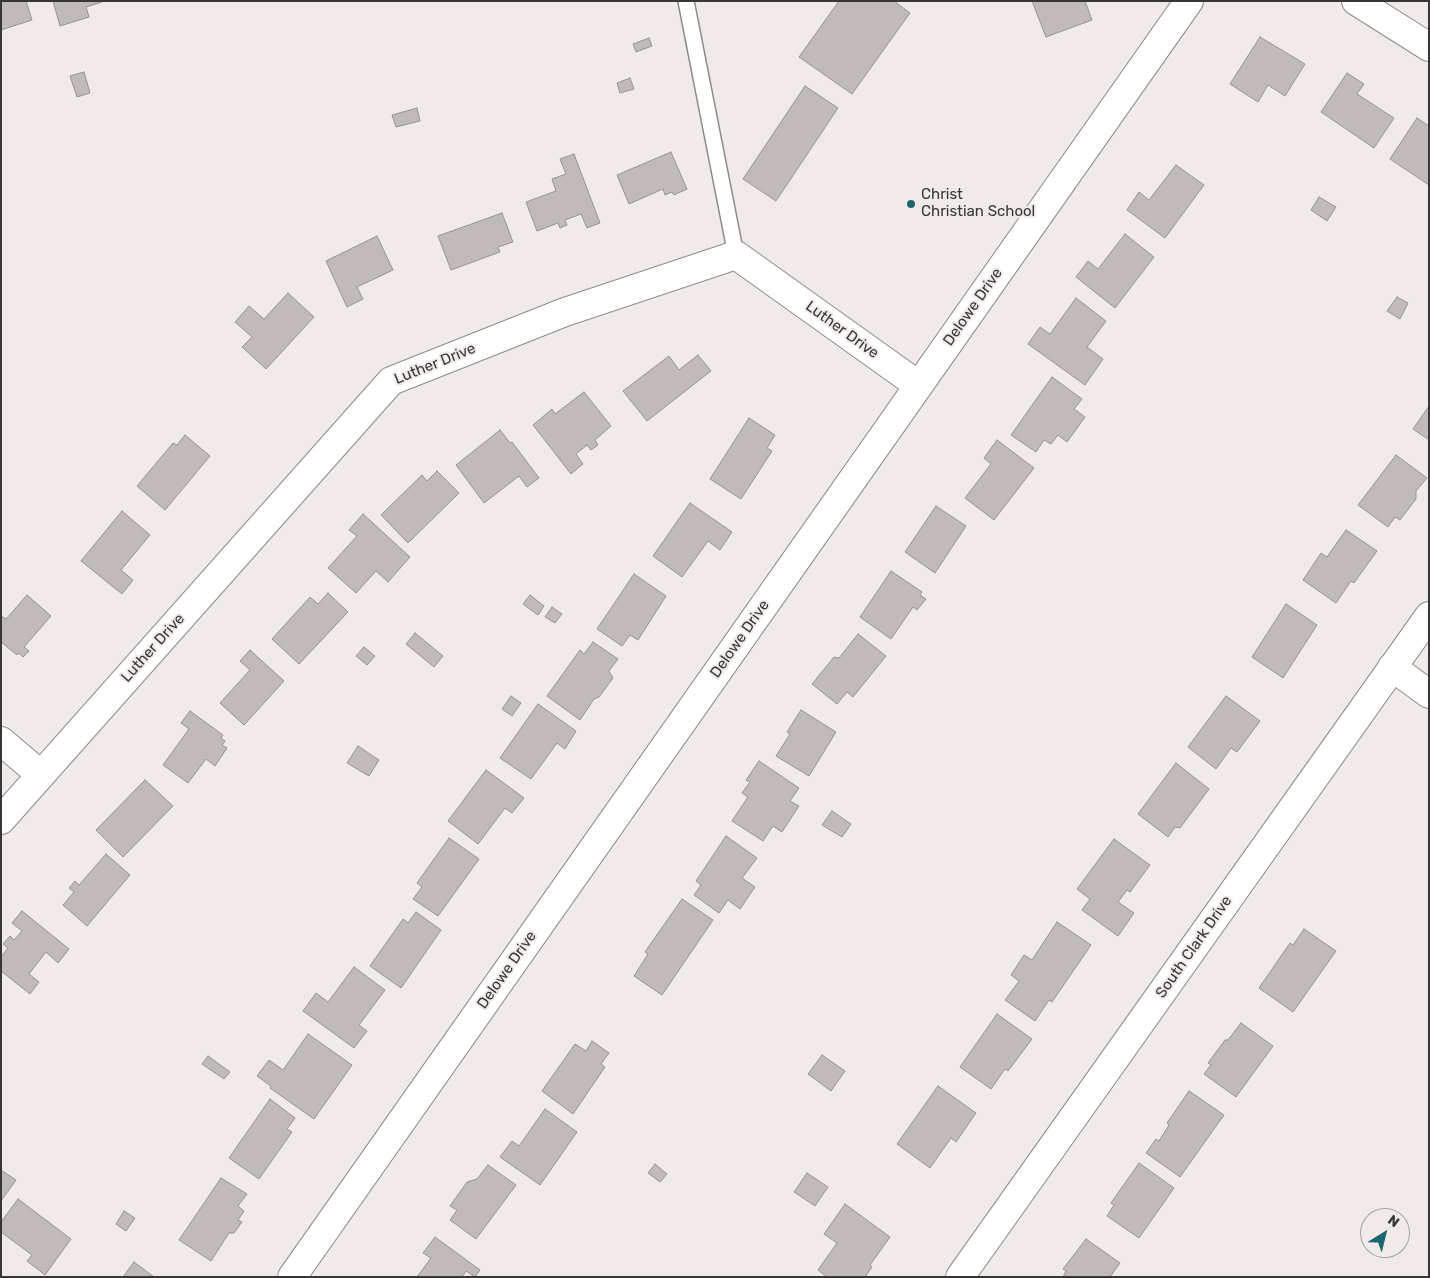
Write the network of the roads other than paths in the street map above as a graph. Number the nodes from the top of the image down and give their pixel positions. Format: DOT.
graph roads {
  1 [pos="686,1"];
  2 [pos="1189,1"];
  3 [pos="1356,1"];
  4 [pos="1429,47"];
  5 [pos="736,255"];
  6 [pos="918,385"];
  7 [pos="1429,616"];
  8 [pos="1392,668"];
  9 [pos="1429,694"];
  10 [pos="1,741"];
  11 [pos="41,775"];
  12 [pos="1,820"];
  13 [pos="292,1277"];
  14 [pos="960,1277"];
  1 -- 5 [label="lane"];
  2 -- 6 [label="street, Delowe Drive"];
  3 -- 4 [label="street"];
  5 -- 6 [label="street, Luther Drive"];
  5 -- 11 [label="street, Luther Drive"];
  6 -- 13 [label="street, Delowe Drive"];
  7 -- 8 [label="street, South Clark Drive"];
  8 -- 9 [label="street"];
  8 -- 14 [label="street, South Clark Drive"];
  10 -- 11 [label="street"];
  11 -- 12 [label="street, Luther Drive"];
}
